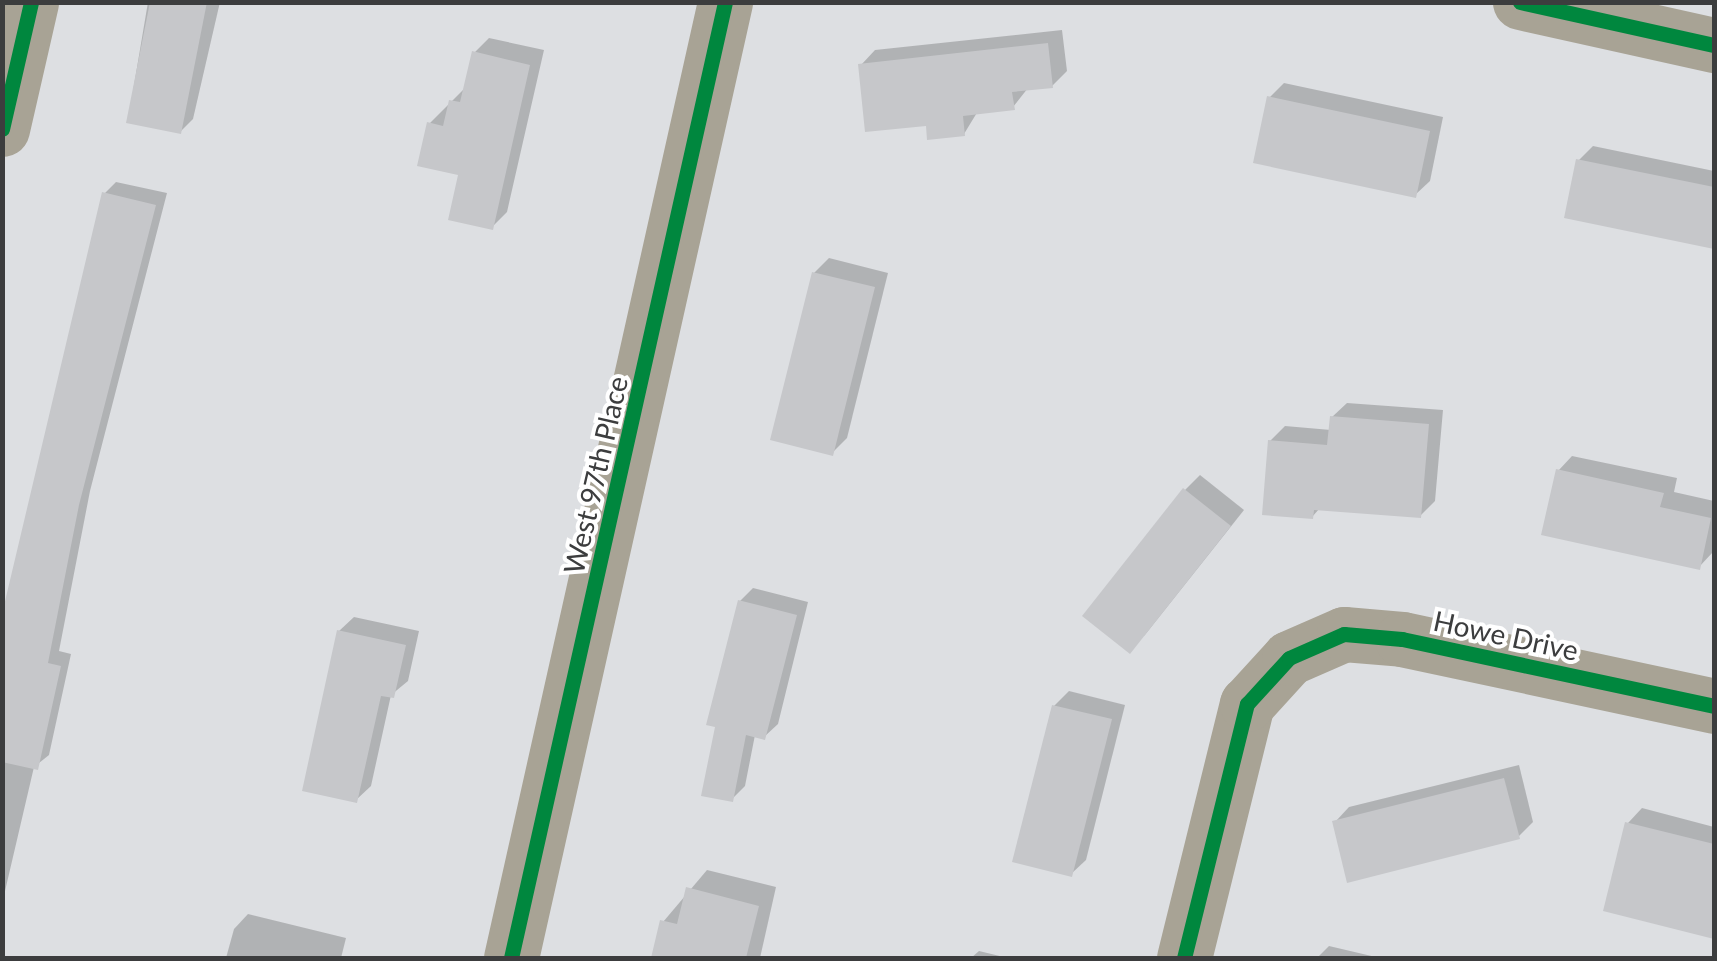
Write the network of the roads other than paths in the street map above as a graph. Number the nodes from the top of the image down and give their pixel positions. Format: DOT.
graph roads {
  1 [pos="31,2"];
  2 [pos="725,2"];
  3 [pos="1520,2"];
  4 [pos="1714,45"];
  5 [pos="2,128"];
  6 [pos="1714,706"];
  7 [pos="511,958"];
  8 [pos="1184,958"];
  1 -- 5 [label="street"];
  2 -- 7 [label="street, West 97th Place"];
  3 -- 4 [label="street"];
  6 -- 8 [label="street, Howe Drive"];
}
